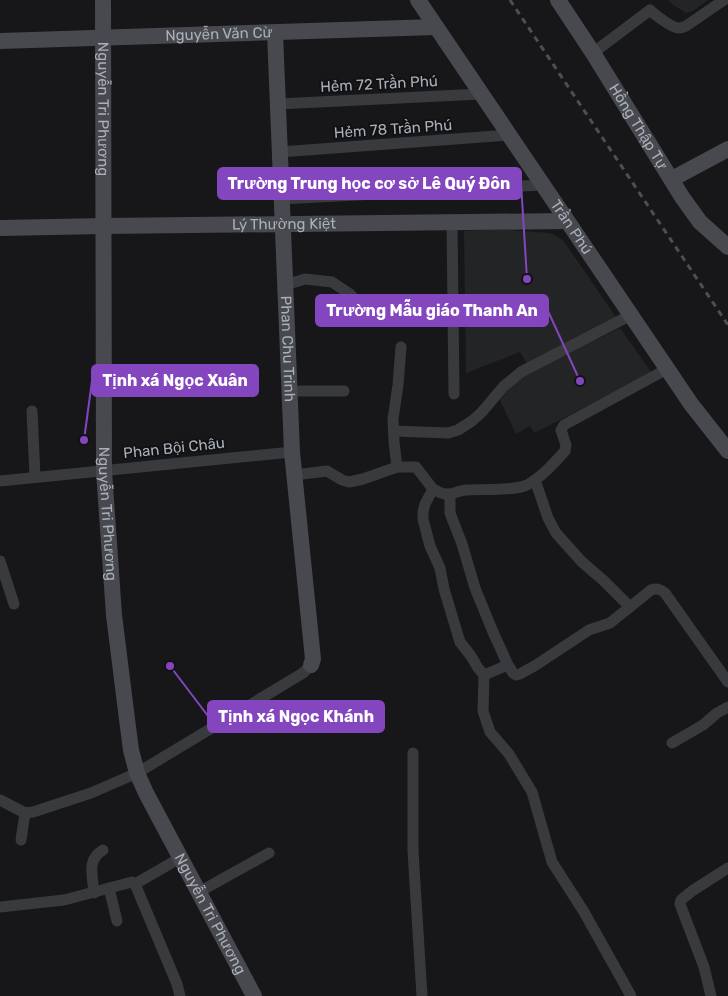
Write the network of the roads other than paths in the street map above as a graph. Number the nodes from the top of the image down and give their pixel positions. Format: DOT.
graph roads {
  1 [pos="103,0"];
  2 [pos="418,0"];
  3 [pos="558,0"];
  4 [pos="724,0"];
  5 [pos="646,5"];
  6 [pos="436,28"];
  7 [pos="275,33"];
  8 [pos="103,38"];
  9 [pos="0,41"];
  10 [pos="593,53"];
  11 [pos="481,94"];
  12 [pos="278,104"];
  13 [pos="509,136"];
  14 [pos="728,149"];
  15 [pos="280,152"];
  16 [pos="672,179"];
  17 [pos="542,184"];
  18 [pos="282,199"];
  19 [pos="566,221"];
  20 [pos="452,222"];
  21 [pos="283,224"];
  22 [pos="104,226"];
  23 [pos="0,228"];
  24 [pos="728,247"];
  25 [pos="285,285"];
  26 [pos="631,315"];
  27 [pos="371,321"];
  28 [pos="400,347"];
  29 [pos="667,369"];
  30 [pos="290,391"];
  31 [pos="344,391"];
  32 [pos="454,394"];
  33 [pos="32,411"];
  34 [pos="394,431"];
  35 [pos="728,451"];
  36 [pos="292,452"];
  37 [pos="398,467"];
  38 [pos="104,471"];
  39 [pos="294,475"];
  40 [pos="35,477"];
  41 [pos="535,480"];
  42 [pos="0,481"];
  43 [pos="433,489"];
  44 [pos="450,495"];
  45 [pos="0,561"];
  46 [pos="14,604"];
  47 [pos="630,607"];
  48 [pos="311,665"];
  49 [pos="508,665"];
  50 [pos="484,675"];
  51 [pos="728,682"];
  52 [pos="728,707"];
  53 [pos="672,743"];
  54 [pos="413,752"];
  55 [pos="137,773"];
  56 [pos="0,800"];
  57 [pos="25,813"];
  58 [pos="21,840"];
  59 [pos="103,850"];
  60 [pos="269,853"];
  61 [pos="180,858"];
  62 [pos="728,868"];
  63 [pos="135,884"];
  64 [pos="109,888"];
  65 [pos="94,892"];
  66 [pos="198,892"];
  67 [pos="0,907"];
  68 [pos="117,922"];
  69 [pos="180,996"];
  70 [pos="254,996"];
  71 [pos="422,996"];
  72 [pos="630,996"];
  73 [pos="711,996"];
  1 -- 8 [label="street, Nguyễn Tri Phương"];
  2 -- 6 [label="street, Trần Phú"];
  3 -- 10 [label="street, Hồng Thập Tự"];
  4 -- 5 [label="street"];
  5 -- 10 [label="street"];
  6 -- 7 [label="street, Nguyễn Văn Cừ"];
  6 -- 11 [label="street, Trần Phú"];
  7 -- 8 [label="street, Nguyễn Văn Cừ"];
  7 -- 12 [label="street, Phan Chu Trinh"];
  8 -- 9 [label="street, Nguyễn Văn Cừ"];
  8 -- 22 [label="street, Nguyễn Tri Phương"];
  10 -- 16 [label="street, Hồng Thập Tự"];
  11 -- 12 [label="street, Hẻm 72 Trần Phú"];
  11 -- 13 [label="street, Trần Phú"];
  12 -- 15 [label="street, Phan Chu Trinh"];
  13 -- 15 [label="street, Hẻm 78 Trần Phú"];
  13 -- 17 [label="street, Trần Phú"];
  14 -- 16 [label="street"];
  15 -- 18 [label="street, Phan Chu Trinh"];
  16 -- 24 [label="street, Hồng Thập Tự"];
  17 -- 18 [label="street"];
  17 -- 19 [label="street, Trần Phú"];
  18 -- 21 [label="street, Phan Chu Trinh"];
  19 -- 20 [label="street, Lý Thường Kiệt"];
  19 -- 26 [label="street, Trần Phú"];
  20 -- 21 [label="street, Lý Thường Kiệt"];
  20 -- 32 [label="street"];
  21 -- 22 [label="street, Lý Thường Kiệt"];
  21 -- 25 [label="street, Phan Chu Trinh"];
  22 -- 23 [label="street, Lý Thường Kiệt"];
  22 -- 38 [label="street, Nguyễn Tri Phương"];
  25 -- 27 [label="street"];
  25 -- 30 [label="street, Phan Chu Trinh"];
  26 -- 29 [label="street, Trần Phú"];
  26 -- 34 [label="street"];
  28 -- 34 [label="street"];
  29 -- 35 [label="street, Trần Phú"];
  29 -- 41 [label="street"];
  30 -- 31 [label="street"];
  30 -- 36 [label="street, Phan Chu Trinh"];
  33 -- 40 [label="street"];
  34 -- 37 [label="street"];
  36 -- 38 [label="street, Phan Bội Châu"];
  36 -- 39 [label="street, Phan Chu Trinh"];
  37 -- 39 [label="street"];
  37 -- 43 [label="street"];
  38 -- 40 [label="street, Phan Bội Châu"];
  38 -- 55 [label="street, Nguyễn Tri Phương"];
  39 -- 48 [label="street, Phan Chu Trinh"];
  40 -- 42 [label="street, Phan Bội Châu"];
  41 -- 44 [label="street"];
  41 -- 47 [label="street"];
  43 -- 44 [label="street"];
  43 -- 50 [label="street"];
  44 -- 49 [label="street"];
  45 -- 46 [label="street"];
  47 -- 49 [label="street"];
  47 -- 51 [label="street"];
  48 -- 55 [label="street"];
  49 -- 50 [label="street"];
  50 -- 72 [label="street"];
  52 -- 53 [label="street"];
  54 -- 71 [label="street"];
  55 -- 57 [label="street"];
  55 -- 61 [label="street, Nguyễn Tri Phương"];
  56 -- 57 [label="street"];
  57 -- 58 [label="street"];
  59 -- 65 [label="street"];
  60 -- 66 [label="street"];
  61 -- 63 [label="street"];
  61 -- 66 [label="street, Nguyễn Tri Phương"];
  62 -- 73 [label="street"];
  63 -- 64 [label="street"];
  63 -- 69 [label="street"];
  64 -- 65 [label="street"];
  64 -- 68 [label="street"];
  65 -- 67 [label="street"];
  66 -- 70 [label="street, Nguyễn Tri Phương"];
}
